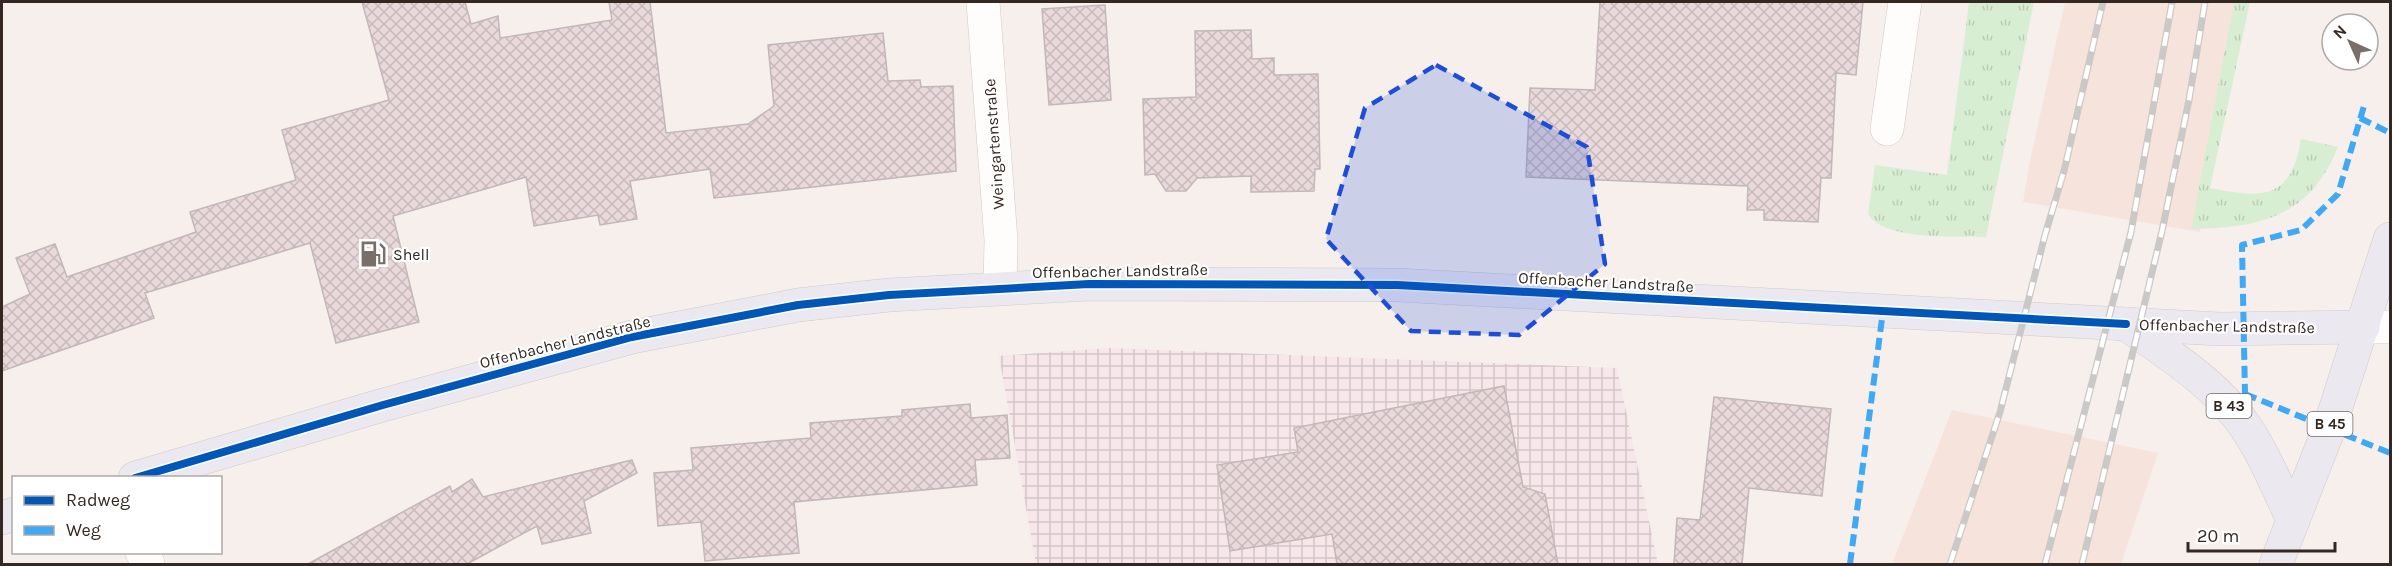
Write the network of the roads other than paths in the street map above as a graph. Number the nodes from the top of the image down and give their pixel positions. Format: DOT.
graph roads {
  1 [pos="983,2"];
  2 [pos="1905,2"];
  3 [pos="1887,129"];
  4 [pos="2391,239"];
  5 [pos="1000,288"];
  6 [pos="2126,324"];
  7 [pos="2377,327"];
  8 [pos="138,476"];
  9 [pos="2293,520"];
  10 [pos="2276,564"];
  1 -- 5 [label="street, Weingartenstraße"];
  2 -- 3 [label="street"];
  4 -- 7 [label="main road"];
  5 -- 6 [label="main road, Offenbacher Landstraße"];
  5 -- 8 [label="main road, Offenbacher Landstraße"];
  6 -- 7 [label="main road, Offenbacher Landstraße"];
  6 -- 9 [label="main road, B 43"];
  7 -- 9 [label="main road, B 45"];
  9 -- 10 [label="main road, B 45"];
}
